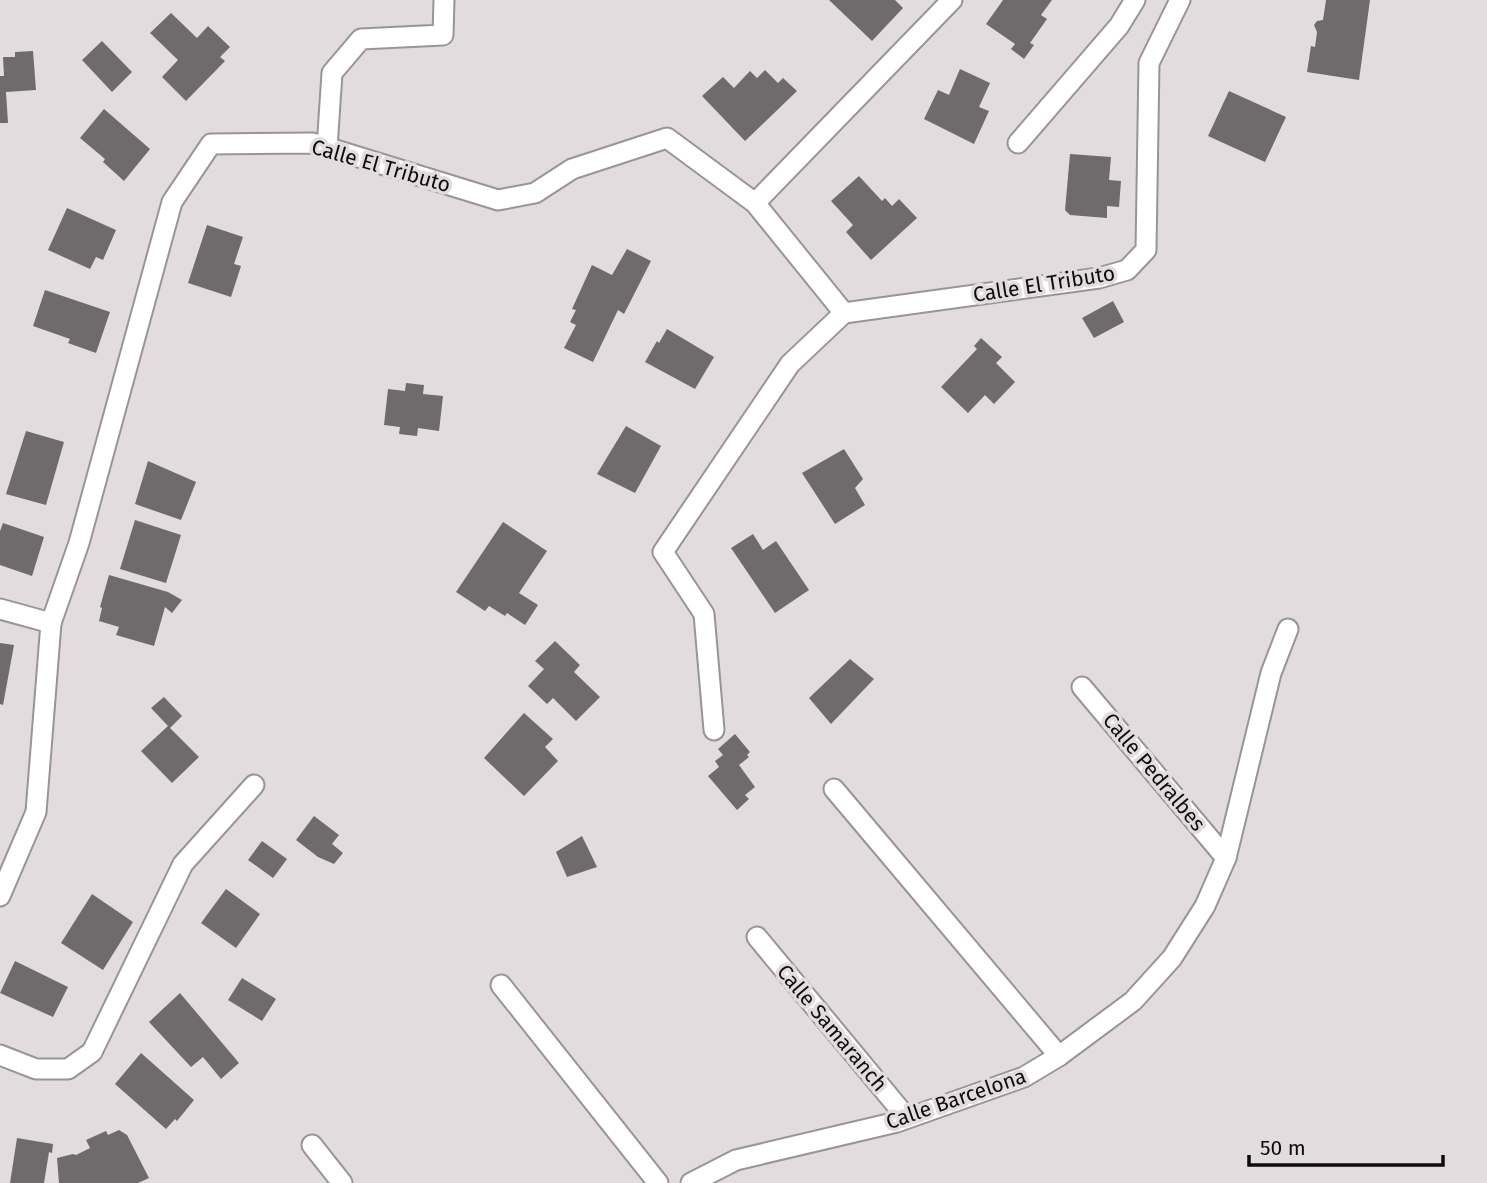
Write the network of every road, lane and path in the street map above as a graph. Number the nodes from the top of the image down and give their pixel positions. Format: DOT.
graph roads {
  1 [pos="444,0"];
  2 [pos="952,0"];
  3 [pos="1135,0"];
  4 [pos="1180,0"];
  5 [pos="1018,143"];
  6 [pos="327,148"];
  7 [pos="755,203"];
  8 [pos="845,313"];
  9 [pos="0,609"];
  10 [pos="51,622"];
  11 [pos="1288,629"];
  12 [pos="1082,687"];
  13 [pos="714,730"];
  14 [pos="254,785"];
  15 [pos="834,789"];
  16 [pos="1226,858"];
  17 [pos="0,896"];
  18 [pos="757,937"];
  19 [pos="501,985"];
  20 [pos="0,1055"];
  21 [pos="1059,1056"];
  22 [pos="907,1118"];
  23 [pos="312,1144"];
  24 [pos="342,1183"];
  25 [pos="658,1183"];
  26 [pos="691,1183"];
  1 -- 6 [label="street"];
  2 -- 7 [label="street"];
  3 -- 5 [label="street"];
  4 -- 8 [label="street, Calle El Tributo"];
  6 -- 7 [label="street, Calle El Tributo"];
  6 -- 10 [label="street, Calle El Tributo"];
  7 -- 8 [label="street, Calle El Tributo"];
  8 -- 13 [label="street"];
  9 -- 10 [label="street"];
  10 -- 17 [label="street"];
  11 -- 16 [label="street, Calle Barcelona"];
  12 -- 16 [label="street, Calle Pedralbes"];
  14 -- 20 [label="street"];
  15 -- 21 [label="street"];
  16 -- 21 [label="street, Calle Barcelona"];
  18 -- 22 [label="street, Calle Samaranch"];
  19 -- 25 [label="street"];
  21 -- 22 [label="street, Calle Barcelona"];
  22 -- 26 [label="street, Calle Barcelona"];
  23 -- 24 [label="street"];
}
